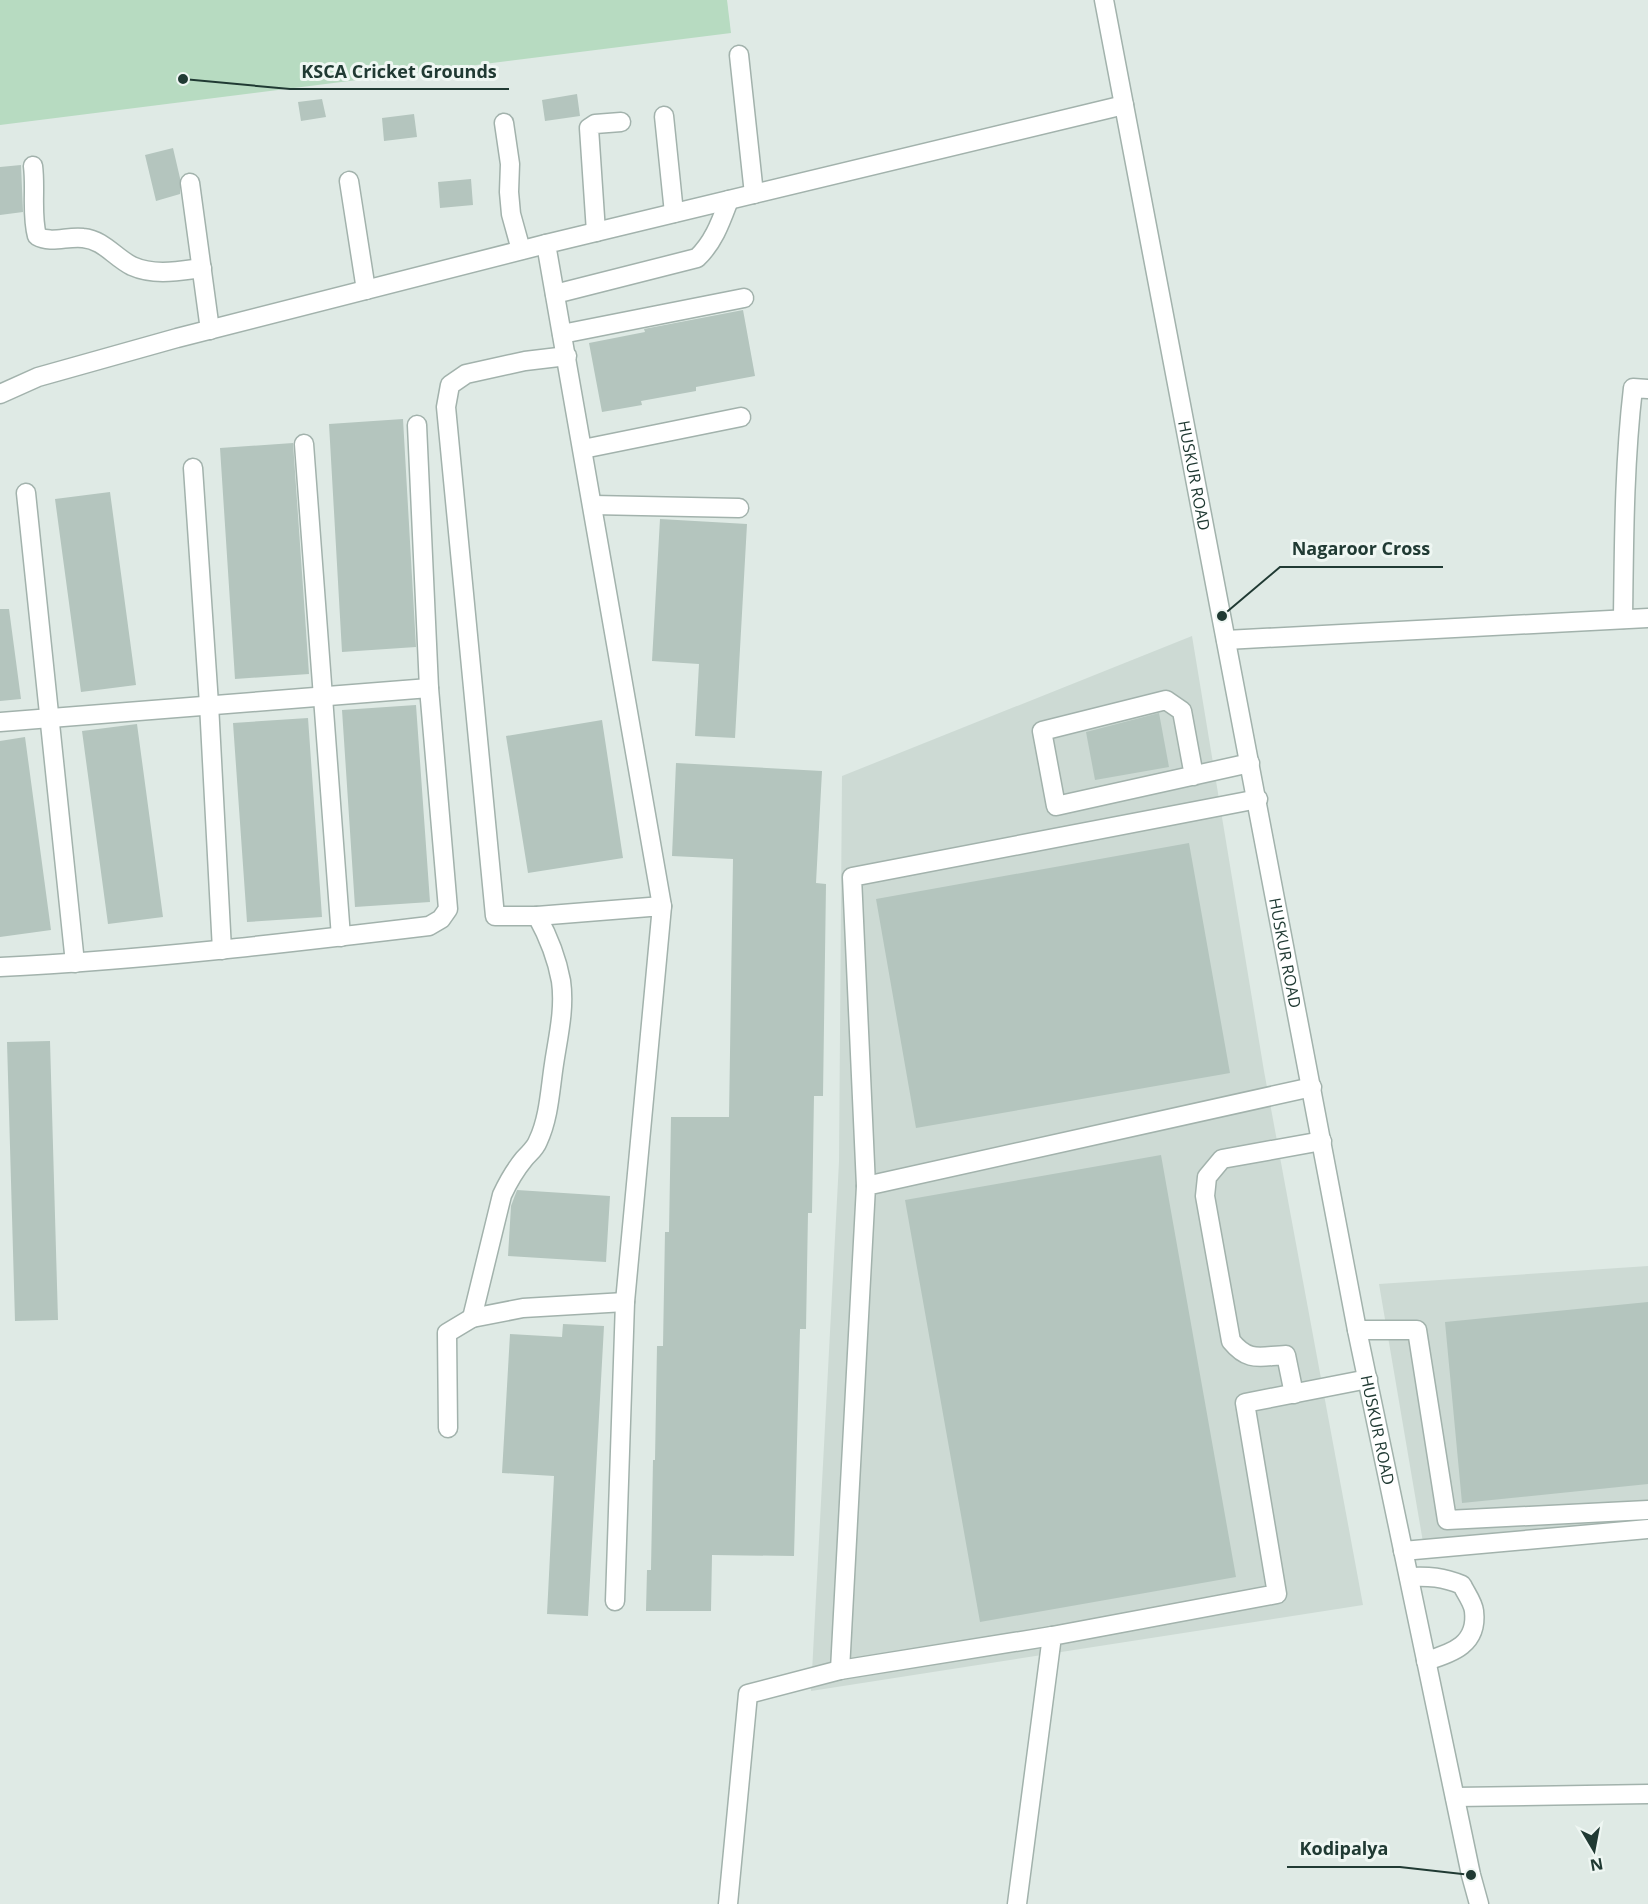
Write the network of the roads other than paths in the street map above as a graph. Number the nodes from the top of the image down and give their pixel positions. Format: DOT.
graph roads {
  1 [pos="1104,0"];
  2 [pos="739,55"];
  3 [pos="1124,105"];
  4 [pos="664,116"];
  5 [pos="621,122"];
  6 [pos="504,123"];
  7 [pos="33,166"];
  8 [pos="349,181"];
  9 [pos="190,183"];
  10 [pos="754,194"];
  11 [pos="729,200"];
  12 [pos="674,213"];
  13 [pos="596,232"];
  14 [pos="546,244"];
  15 [pos="521,250"];
  16 [pos="202,268"];
  17 [pos="366,290"];
  18 [pos="555,294"];
  19 [pos="744,298"];
  20 [pos="210,330"];
  21 [pos="562,334"];
  22 [pos="567,356"];
  23 [pos="1648,389"];
  24 [pos="0,394"];
  25 [pos="741,417"];
  26 [pos="417,425"];
  27 [pos="304,444"];
  28 [pos="583,450"];
  29 [pos="193,468"];
  30 [pos="26,493"];
  31 [pos="592,505"];
  32 [pos="739,508"];
  33 [pos="1648,618"];
  34 [pos="1623,619"];
  35 [pos="1226,640"];
  36 [pos="429,687"];
  37 [pos="322,697"];
  38 [pos="209,704"];
  39 [pos="48,718"];
  40 [pos="0,722"];
  41 [pos="1250,763"];
  42 [pos="1194,776"];
  43 [pos="1258,799"];
  44 [pos="662,906"];
  45 [pos="537,916"];
  46 [pos="341,937"];
  47 [pos="222,950"];
  48 [pos="75,963"];
  49 [pos="0,967"];
  50 [pos="1312,1087"];
  51 [pos="1322,1141"];
  52 [pos="866,1186"];
  53 [pos="626,1302"];
  54 [pos="472,1318"];
  55 [pos="1357,1329"];
  56 [pos="1368,1379"];
  57 [pos="1294,1394"];
  58 [pos="448,1428"];
  59 [pos="1648,1510"];
  60 [pos="1648,1528"];
  61 [pos="1404,1551"];
  62 [pos="1409,1577"];
  63 [pos="615,1601"];
  64 [pos="1052,1636"];
  65 [pos="1426,1661"];
  66 [pos="840,1670"];
  67 [pos="1648,1794"];
  68 [pos="1455,1797"];
  69 [pos="728,1904"];
  70 [pos="1017,1904"];
  71 [pos="1479,1904"];
  1 -- 3 [label="street, HUSKUR ROAD"];
  2 -- 10 [label="street"];
  3 -- 10 [label="street"];
  3 -- 35 [label="street, HUSKUR ROAD"];
  4 -- 12 [label="street"];
  5 -- 13 [label="street"];
  6 -- 15 [label="street"];
  7 -- 16 [label="street"];
  8 -- 17 [label="street"];
  9 -- 16 [label="street"];
  10 -- 11 [label="street"];
  11 -- 12 [label="street"];
  11 -- 18 [label="street"];
  12 -- 13 [label="street"];
  13 -- 14 [label="street"];
  14 -- 15 [label="street"];
  14 -- 18 [label="street"];
  15 -- 17 [label="street"];
  16 -- 20 [label="street"];
  17 -- 20 [label="street"];
  18 -- 21 [label="street"];
  19 -- 21 [label="street"];
  20 -- 24 [label="street"];
  21 -- 22 [label="street"];
  22 -- 28 [label="street"];
  22 -- 45 [label="street"];
  23 -- 34 [label="street"];
  25 -- 28 [label="street"];
  26 -- 36 [label="street"];
  27 -- 37 [label="street"];
  28 -- 31 [label="street"];
  29 -- 38 [label="street"];
  30 -- 39 [label="street"];
  31 -- 32 [label="street"];
  31 -- 44 [label="street"];
  33 -- 34 [label="street"];
  34 -- 35 [label="street"];
  35 -- 41 [label="street, HUSKUR ROAD"];
  36 -- 37 [label="street"];
  36 -- 46 [label="street"];
  37 -- 38 [label="street"];
  37 -- 46 [label="street"];
  38 -- 39 [label="street"];
  38 -- 47 [label="street"];
  39 -- 40 [label="street"];
  39 -- 48 [label="street"];
  41 -- 42 [label="street"];
  41 -- 43 [label="street, HUSKUR ROAD"];
  42 -- 42 [label="street"];
  43 -- 50 [label="street, HUSKUR ROAD"];
  43 -- 52 [label="street"];
  44 -- 45 [label="street"];
  44 -- 53 [label="street"];
  45 -- 54 [label="street"];
  46 -- 47 [label="street"];
  47 -- 48 [label="street"];
  48 -- 49 [label="street"];
  50 -- 51 [label="street, HUSKUR ROAD"];
  50 -- 52 [label="street"];
  51 -- 55 [label="street, HUSKUR ROAD"];
  51 -- 57 [label="street"];
  52 -- 66 [label="street"];
  53 -- 54 [label="street"];
  53 -- 63 [label="street"];
  54 -- 58 [label="street"];
  55 -- 56 [label="street, HUSKUR ROAD"];
  55 -- 59 [label="street"];
  56 -- 57 [label="street"];
  56 -- 61 [label="street, HUSKUR ROAD"];
  57 -- 64 [label="street"];
  60 -- 61 [label="street"];
  61 -- 62 [label="street, HUSKUR ROAD"];
  62 -- 65 [label="street, HUSKUR ROAD"];
  62 -- 65 [label="street"];
  64 -- 66 [label="street"];
  64 -- 70 [label="street"];
  65 -- 68 [label="street, HUSKUR ROAD"];
  66 -- 69 [label="street"];
  67 -- 68 [label="street"];
  68 -- 71 [label="street, HUSKUR ROAD"];
}
